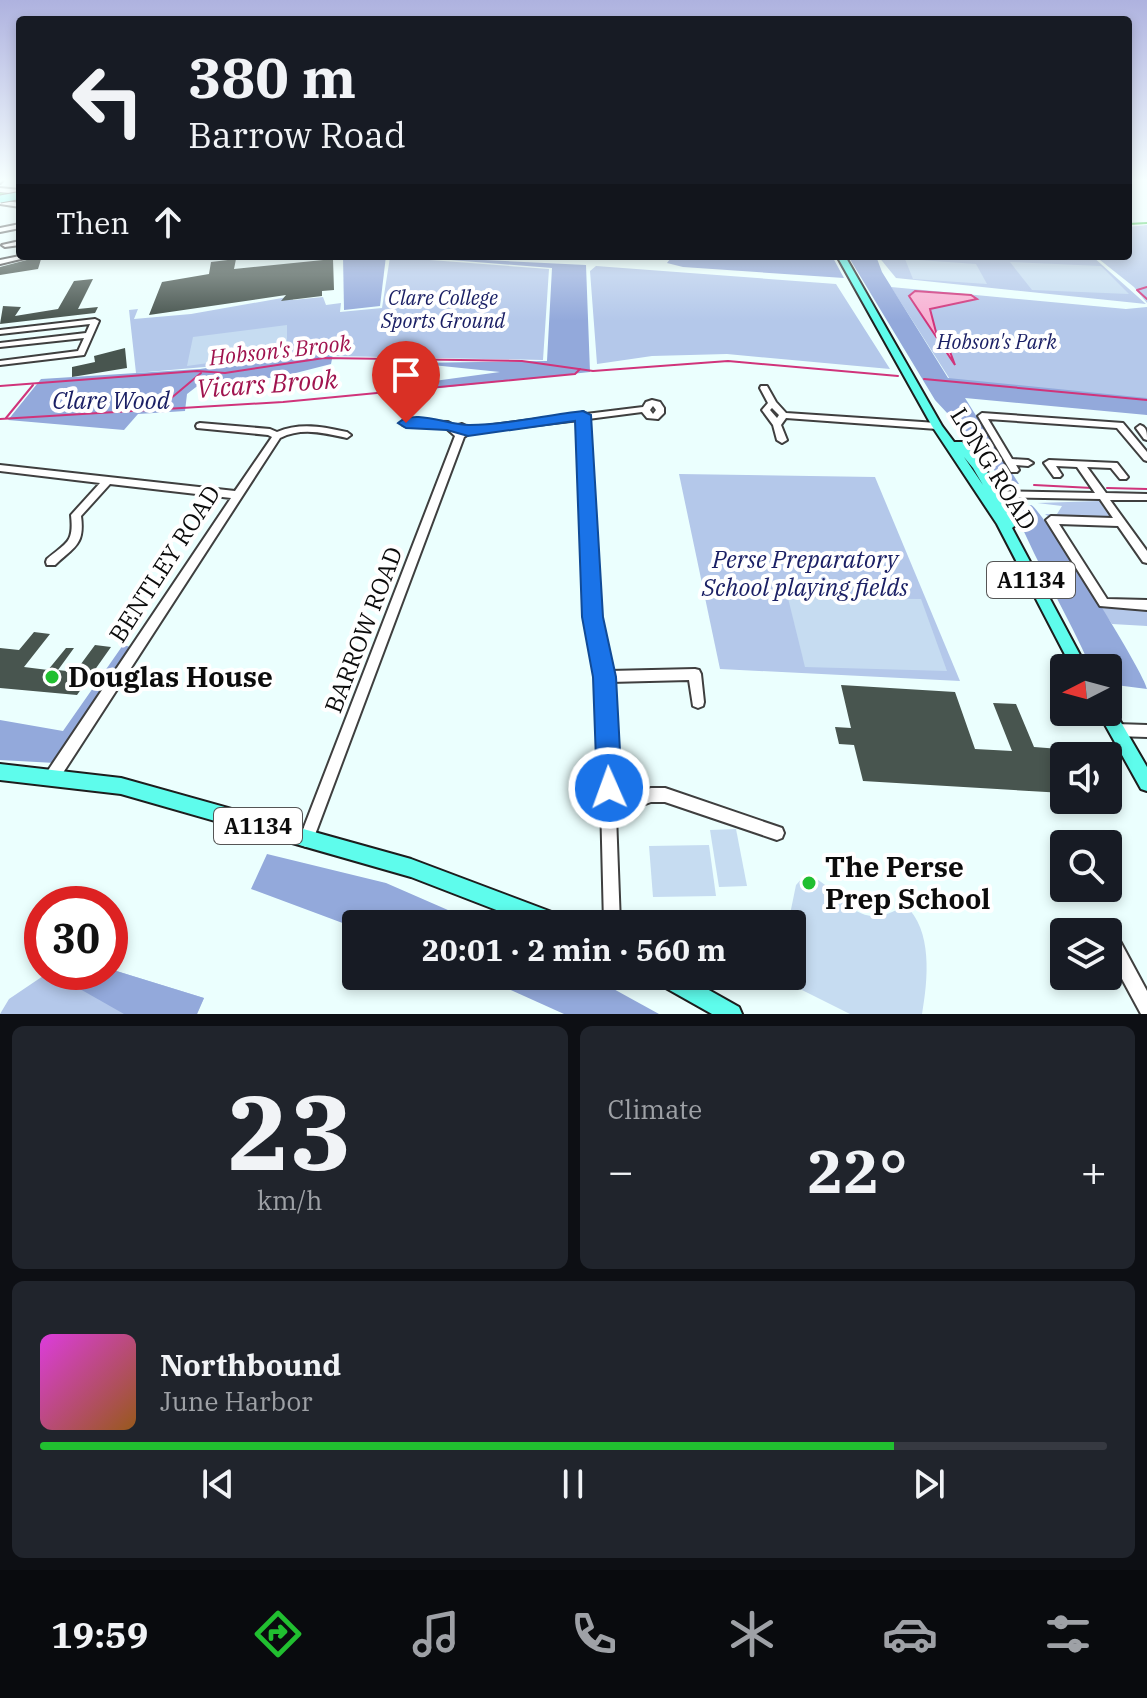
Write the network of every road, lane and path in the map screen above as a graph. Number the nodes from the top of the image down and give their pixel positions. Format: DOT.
graph roads {
  1 [pos="16,244"];
  2 [pos="5,245"];
  3 [pos="843,260"];
  4 [pos="0,332"];
  5 [pos="88,335"];
  6 [pos="1,347"];
  7 [pos="0,363"];
  8 [pos="913,383"];
  9 [pos="764,388"];
  10 [pos="772,403"];
  11 [pos="644,409"];
  12 [pos="583,415"];
  13 [pos="783,415"];
  14 [pos="406,423"];
  15 [pos="777,425"];
  16 [pos="200,426"];
  17 [pos="937,426"];
  18 [pos="1147,429"];
  19 [pos="461,432"];
  20 [pos="347,435"];
  21 [pos="277,436"];
  22 [pos="1147,437"];
  23 [pos="782,440"];
  24 [pos="1147,458"];
  25 [pos="1028,463"];
  26 [pos="1080,464"];
  27 [pos="0,468"];
  28 [pos="1057,475"];
  29 [pos="1123,477"];
  30 [pos="108,480"];
  31 [pos="990,494"];
  32 [pos="237,495"];
  33 [pos="1102,495"];
  34 [pos="1147,497"];
  35 [pos="1121,522"];
  36 [pos="1147,559"];
  37 [pos="51,562"];
  38 [pos="1147,605"];
  39 [pos="1072,654"];
  40 [pos="604,677"];
  41 [pos="698,702"];
  42 [pos="1114,726"];
  43 [pos="1116,730"];
  44 [pos="1147,731"];
  45 [pos="0,772"];
  46 [pos="52,777"];
  47 [pos="1147,783"];
  48 [pos="610,810"];
  49 [pos="777,833"];
  50 [pos="306,840"];
  51 [pos="521,910"];
  52 [pos="612,910"];
  53 [pos="1122,962"];
  54 [pos="689,990"];
  55 [pos="1147,1008"];
  56 [pos="732,1014"];
  1 -- 2 [label="street"];
  3 -- 8 [label="main road, LONG ROAD / A1134"];
  4 -- 5 [label="street"];
  5 -- 6 [label="street"];
  5 -- 7 [label="street"];
  8 -- 17 [label="main road, LONG ROAD / A1134"];
  8 -- 31 [label="main road, LONG ROAD / A1134"];
  9 -- 10 [label="street"];
  10 -- 13 [label="street"];
  10 -- 15 [label="street"];
  11 -- 11 [label="street"];
  11 -- 12 [label="street"];
  12 -- 19 [label="street"];
  12 -- 40 [label="street"];
  13 -- 15 [label="street"];
  13 -- 17 [label="street"];
  14 -- 19 [label="street"];
  15 -- 23 [label="street"];
  16 -- 21 [label="street"];
  17 -- 31 [label="main road, LONG ROAD / A1134"];
  18 -- 22 [label="street"];
  19 -- 50 [label="street, BARROW ROAD"];
  20 -- 21 [label="street"];
  21 -- 32 [label="street, BENTLEY ROAD"];
  24 -- 25 [label="street"];
  26 -- 28 [label="street"];
  26 -- 29 [label="street"];
  26 -- 33 [label="street"];
  27 -- 30 [label="street"];
  30 -- 32 [label="street"];
  30 -- 37 [label="street"];
  31 -- 33 [label="street"];
  31 -- 39 [label="main road, LONG ROAD / A1134"];
  32 -- 46 [label="street, BENTLEY ROAD"];
  33 -- 34 [label="street"];
  33 -- 35 [label="street"];
  35 -- 36 [label="street"];
  35 -- 38 [label="street"];
  40 -- 41 [label="street"];
  40 -- 48 [label="street"];
  42 -- 43 [label="main road"];
  43 -- 44 [label="street"];
  43 -- 47 [label="main road"];
  45 -- 46 [label="main road, A1134"];
  46 -- 50 [label="main road, A1134"];
  48 -- 49 [label="street"];
  48 -- 52 [label="street"];
  50 -- 51 [label="main road, A1134"];
  53 -- 55 [label="street"];
  54 -- 56 [label="main road"];
}
